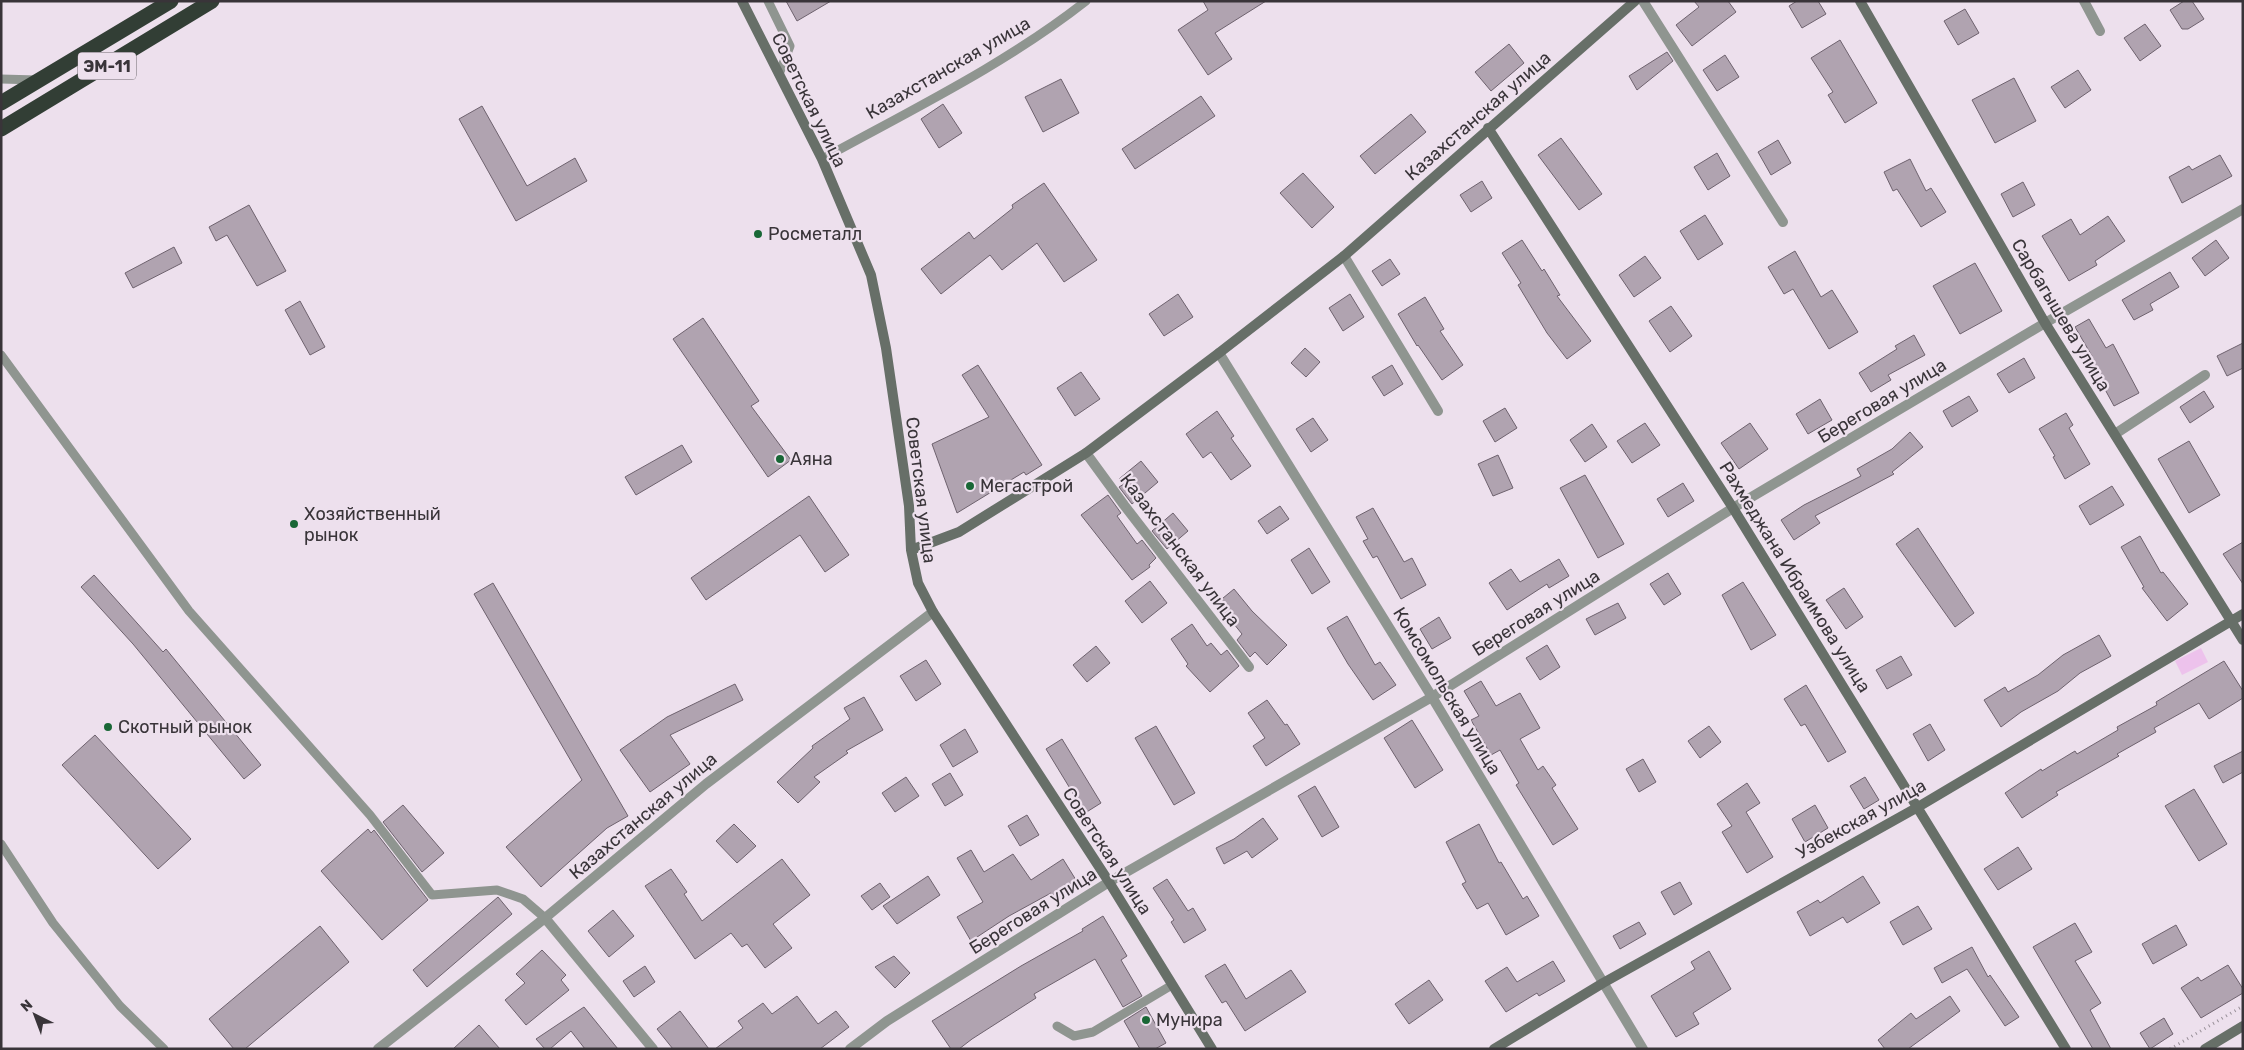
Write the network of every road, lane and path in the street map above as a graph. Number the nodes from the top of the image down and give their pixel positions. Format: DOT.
graph roads {
  1 [pos="171,1"];
  2 [pos="212,1"];
  3 [pos="742,1"];
  4 [pos="768,1"];
  5 [pos="1086,1"];
  6 [pos="1634,1"];
  7 [pos="1643,1"];
  8 [pos="1860,1"];
  9 [pos="2084,1"];
  10 [pos="2100,30"];
  11 [pos="779,74"];
  12 [pos="1,79"];
  13 [pos="37,80"];
  14 [pos="1,103"];
  15 [pos="1488,128"];
  16 [pos="1,129"];
  17 [pos="822,159"];
  18 [pos="2243,209"];
  19 [pos="1783,222"];
  20 [pos="1344,256"];
  21 [pos="2045,323"];
  22 [pos="1219,353"];
  23 [pos="1,355"];
  24 [pos="2205,376"];
  25 [pos="1438,411"];
  26 [pos="2115,434"];
  27 [pos="1086,452"];
  28 [pos="1733,508"];
  29 [pos="911,550"];
  30 [pos="933,612"];
  31 [pos="2243,614"];
  32 [pos="2231,621"];
  33 [pos="2243,640"];
  34 [pos="1249,667"];
  35 [pos="1432,697"];
  36 [pos="1918,807"];
  37 [pos="1,844"];
  38 [pos="1109,882"];
  39 [pos="545,918"];
  40 [pos="1603,983"];
  41 [pos="1172,985"];
  42 [pos="2243,1006"];
  43 [pos="1057,1026"];
  44 [pos="2243,1026"];
  45 [pos="164,1049"];
  46 [pos="378,1049"];
  47 [pos="653,1049"];
  48 [pos="850,1049"];
  49 [pos="1212,1049"];
  50 [pos="1494,1049"];
  51 [pos="1643,1049"];
  52 [pos="2066,1049"];
  53 [pos="2170,1049"];
  54 [pos="2205,1049"];
  1 -- 13 [label="highway, ЭМ-11"];
  2 -- 16 [label="highway, ЭМ-11"];
  3 -- 11 [label="street, Советская улица"];
  4 -- 11 [label="lane"];
  5 -- 17 [label="lane, Казахстанская улица"];
  6 -- 15 [label="street, Казахстанская улица"];
  7 -- 19 [label="street"];
  8 -- 21 [label="street, Сарбагышева улица"];
  9 -- 10 [label="street"];
  11 -- 17 [label="street, Советская улица"];
  12 -- 13 [label="lane"];
  13 -- 14 [label="highway, ЭМ-11"];
  15 -- 20 [label="street, Казахстанская улица"];
  15 -- 28 [label="street, Рахмеджана Ибраимова улица"];
  17 -- 29 [label="street, Советская улица"];
  18 -- 21 [label="street, Береговая улица"];
  20 -- 22 [label="street, Казахстанская улица"];
  20 -- 25 [label="street"];
  21 -- 26 [label="street, Сарбагышева улица"];
  21 -- 28 [label="street, Береговая улица"];
  22 -- 27 [label="street, Казахстанская улица"];
  22 -- 35 [label="street, Комсомольская улица"];
  23 -- 39 [label="lane"];
  24 -- 26 [label="street"];
  26 -- 32 [label="street, Сарбагышева улица"];
  27 -- 29 [label="street, Казахстанская улица"];
  27 -- 34 [label="street, Казахстанская улица"];
  28 -- 35 [label="street, Береговая улица"];
  28 -- 36 [label="street, Рахмеджана Ибраимова улица"];
  29 -- 30 [label="street, Советская улица"];
  30 -- 38 [label="street, Советская улица"];
  30 -- 39 [label="street, Казахстанская улица"];
  31 -- 32 [label="street, Узбекская улица"];
  32 -- 33 [label="street, Сарбагышева улица"];
  32 -- 36 [label="street, Узбекская улица"];
  35 -- 38 [label="street, Береговая улица"];
  35 -- 40 [label="street, Комсомольская улица"];
  36 -- 40 [label="street, Узбекская улица"];
  36 -- 52 [label="street, Рахмеджана Ибраимова улица"];
  37 -- 45 [label="lane"];
  38 -- 41 [label="street, Советская улица"];
  38 -- 48 [label="street, Береговая улица"];
  39 -- 46 [label="street, Казахстанская улица"];
  39 -- 47 [label="street"];
  40 -- 50 [label="street, Узбекская улица"];
  40 -- 51 [label="street, Комсомольская улица"];
  41 -- 43 [label="lane"];
  41 -- 49 [label="street, Советская улица"];
  42 -- 53 [label="path"];
  44 -- 54 [label="street"];
}
